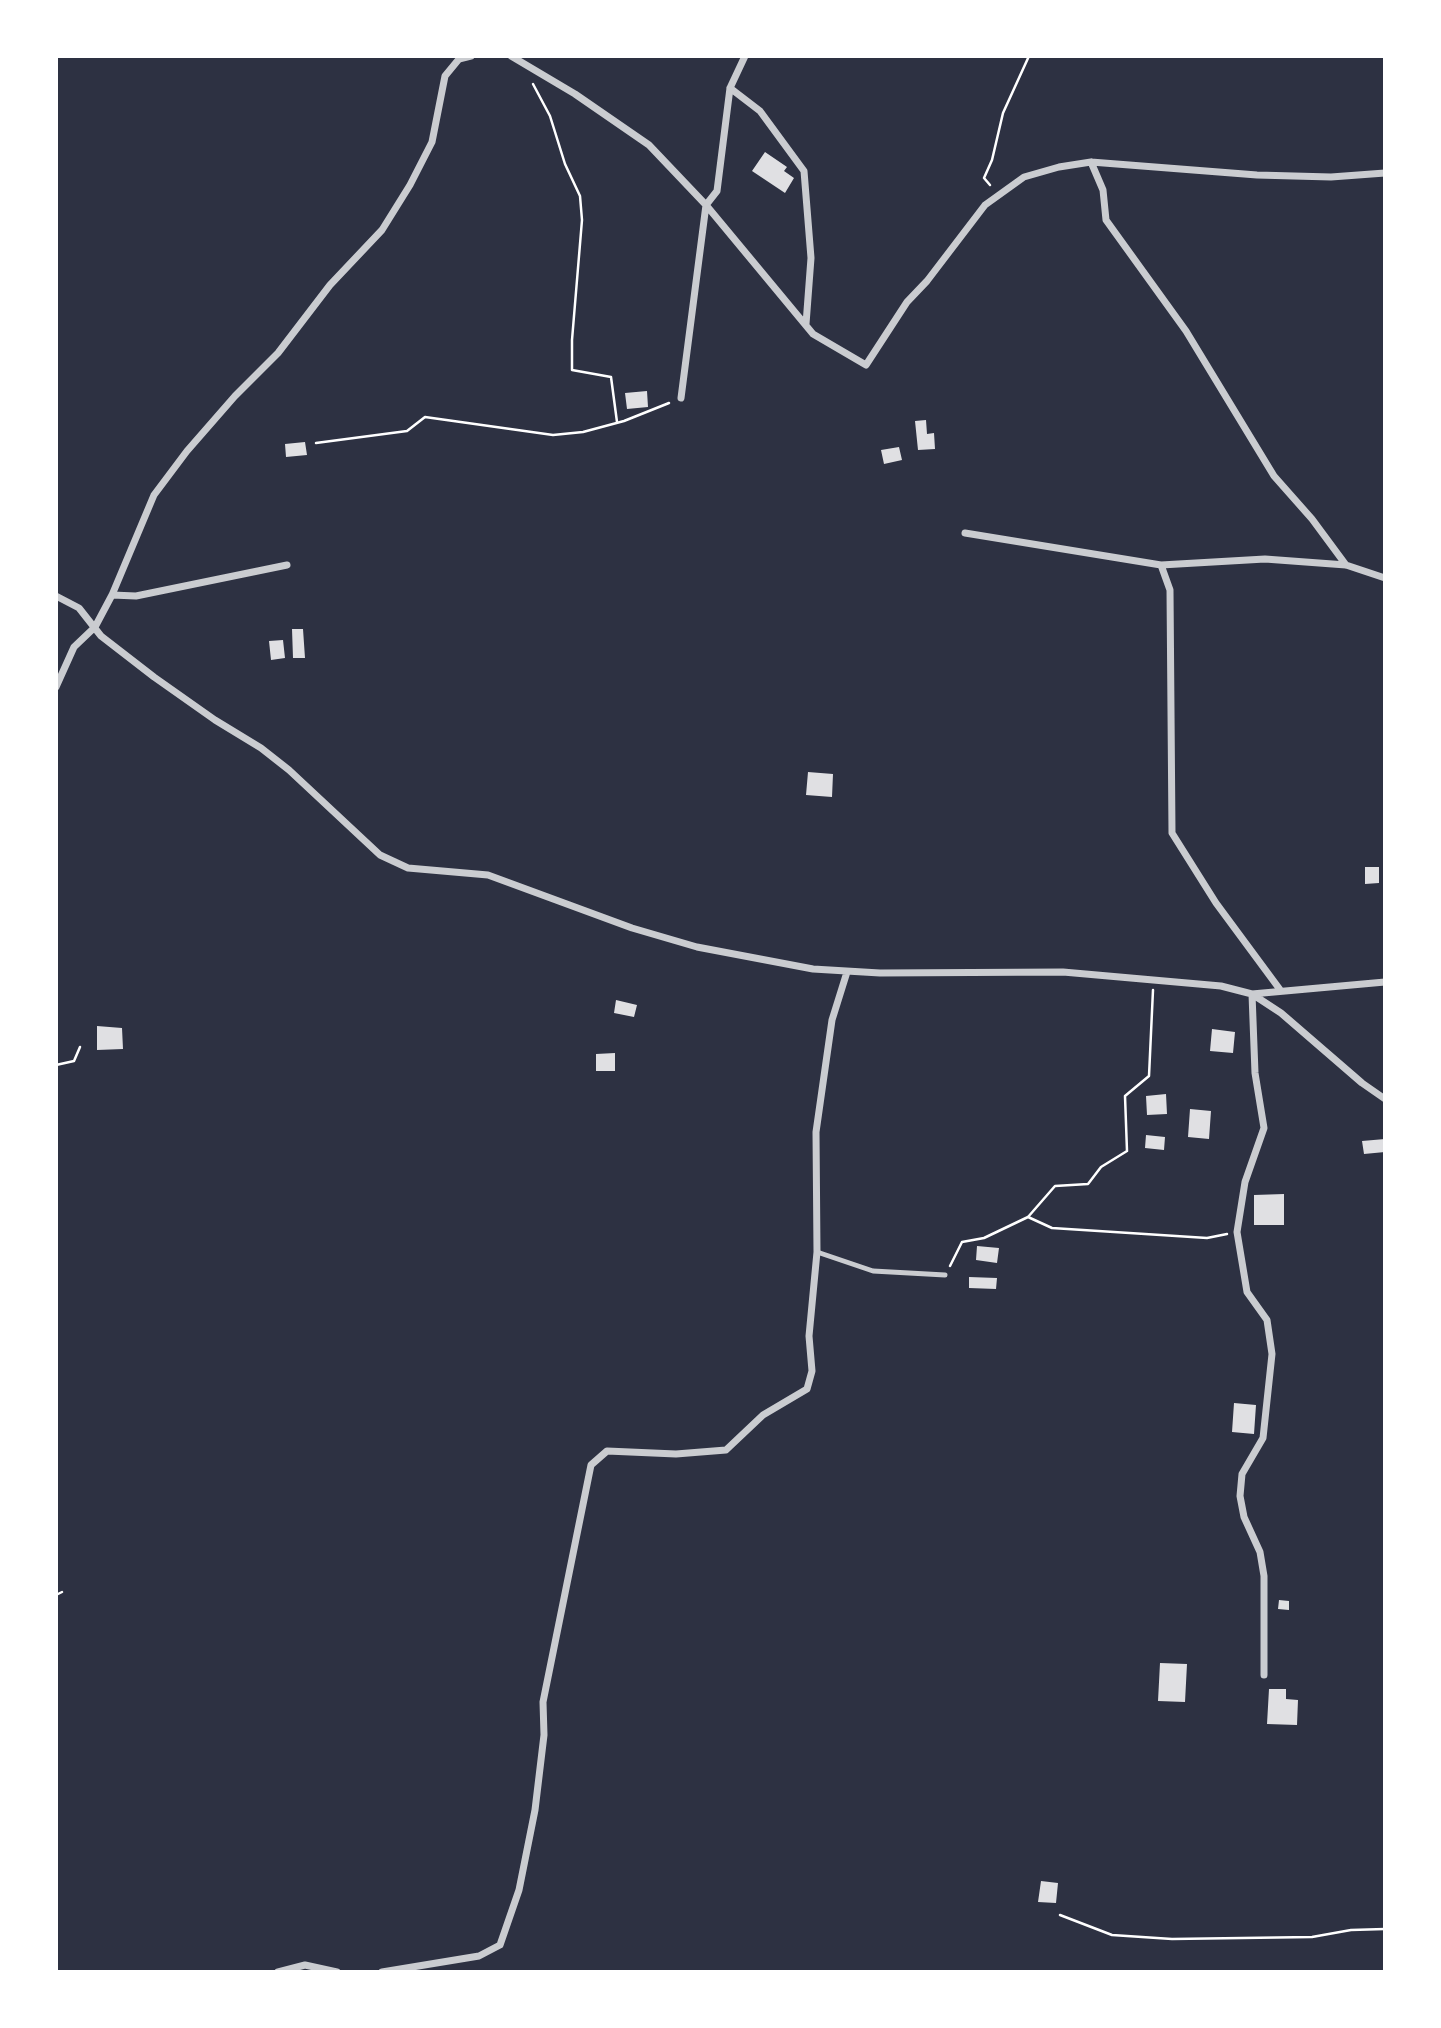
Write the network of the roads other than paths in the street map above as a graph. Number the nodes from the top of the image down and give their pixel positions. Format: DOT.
graph roads {
  1 [pos="471,56"];
  2 [pos="511,56"];
  3 [pos="745,56"];
  4 [pos="730,88"];
  5 [pos="1091,162"];
  6 [pos="1385,173"];
  7 [pos="706,205"];
  8 [pos="806,325"];
  9 [pos="681,398"];
  10 [pos="965,533"];
  11 [pos="287,565"];
  12 [pos="1161,565"];
  13 [pos="1346,565"];
  14 [pos="1385,578"];
  15 [pos="56,596"];
  16 [pos="112,596"];
  17 [pos="95,627"];
  18 [pos="56,687"];
  19 [pos="847,972"];
  20 [pos="1385,982"];
  21 [pos="1281,991"];
  22 [pos="1252,993"];
  23 [pos="1385,1099"];
  24 [pos="817,1252"];
  25 [pos="945,1275"];
  26 [pos="1264,1675"];
  27 [pos="278,1972"];
  28 [pos="337,1972"];
  29 [pos="382,1972"];
  1 -- 16 [label="street"];
  2 -- 7 [label="street"];
  3 -- 4 [label="street"];
  4 -- 7 [label="street"];
  4 -- 8 [label="street"];
  5 -- 6 [label="street"];
  5 -- 8 [label="street"];
  5 -- 13 [label="street"];
  7 -- 8 [label="street"];
  7 -- 9 [label="street"];
  10 -- 12 [label="street"];
  11 -- 16 [label="street"];
  12 -- 13 [label="street"];
  12 -- 21 [label="street"];
  13 -- 14 [label="street"];
  15 -- 17 [label="street"];
  16 -- 17 [label="street"];
  17 -- 18 [label="street"];
  17 -- 19 [label="street"];
  19 -- 22 [label="street"];
  19 -- 24 [label="street"];
  20 -- 21 [label="street"];
  21 -- 22 [label="street"];
  22 -- 23 [label="street"];
  22 -- 26 [label="street"];
  24 -- 25 [label="lane"];
  24 -- 29 [label="street"];
  27 -- 28 [label="street"];
}
